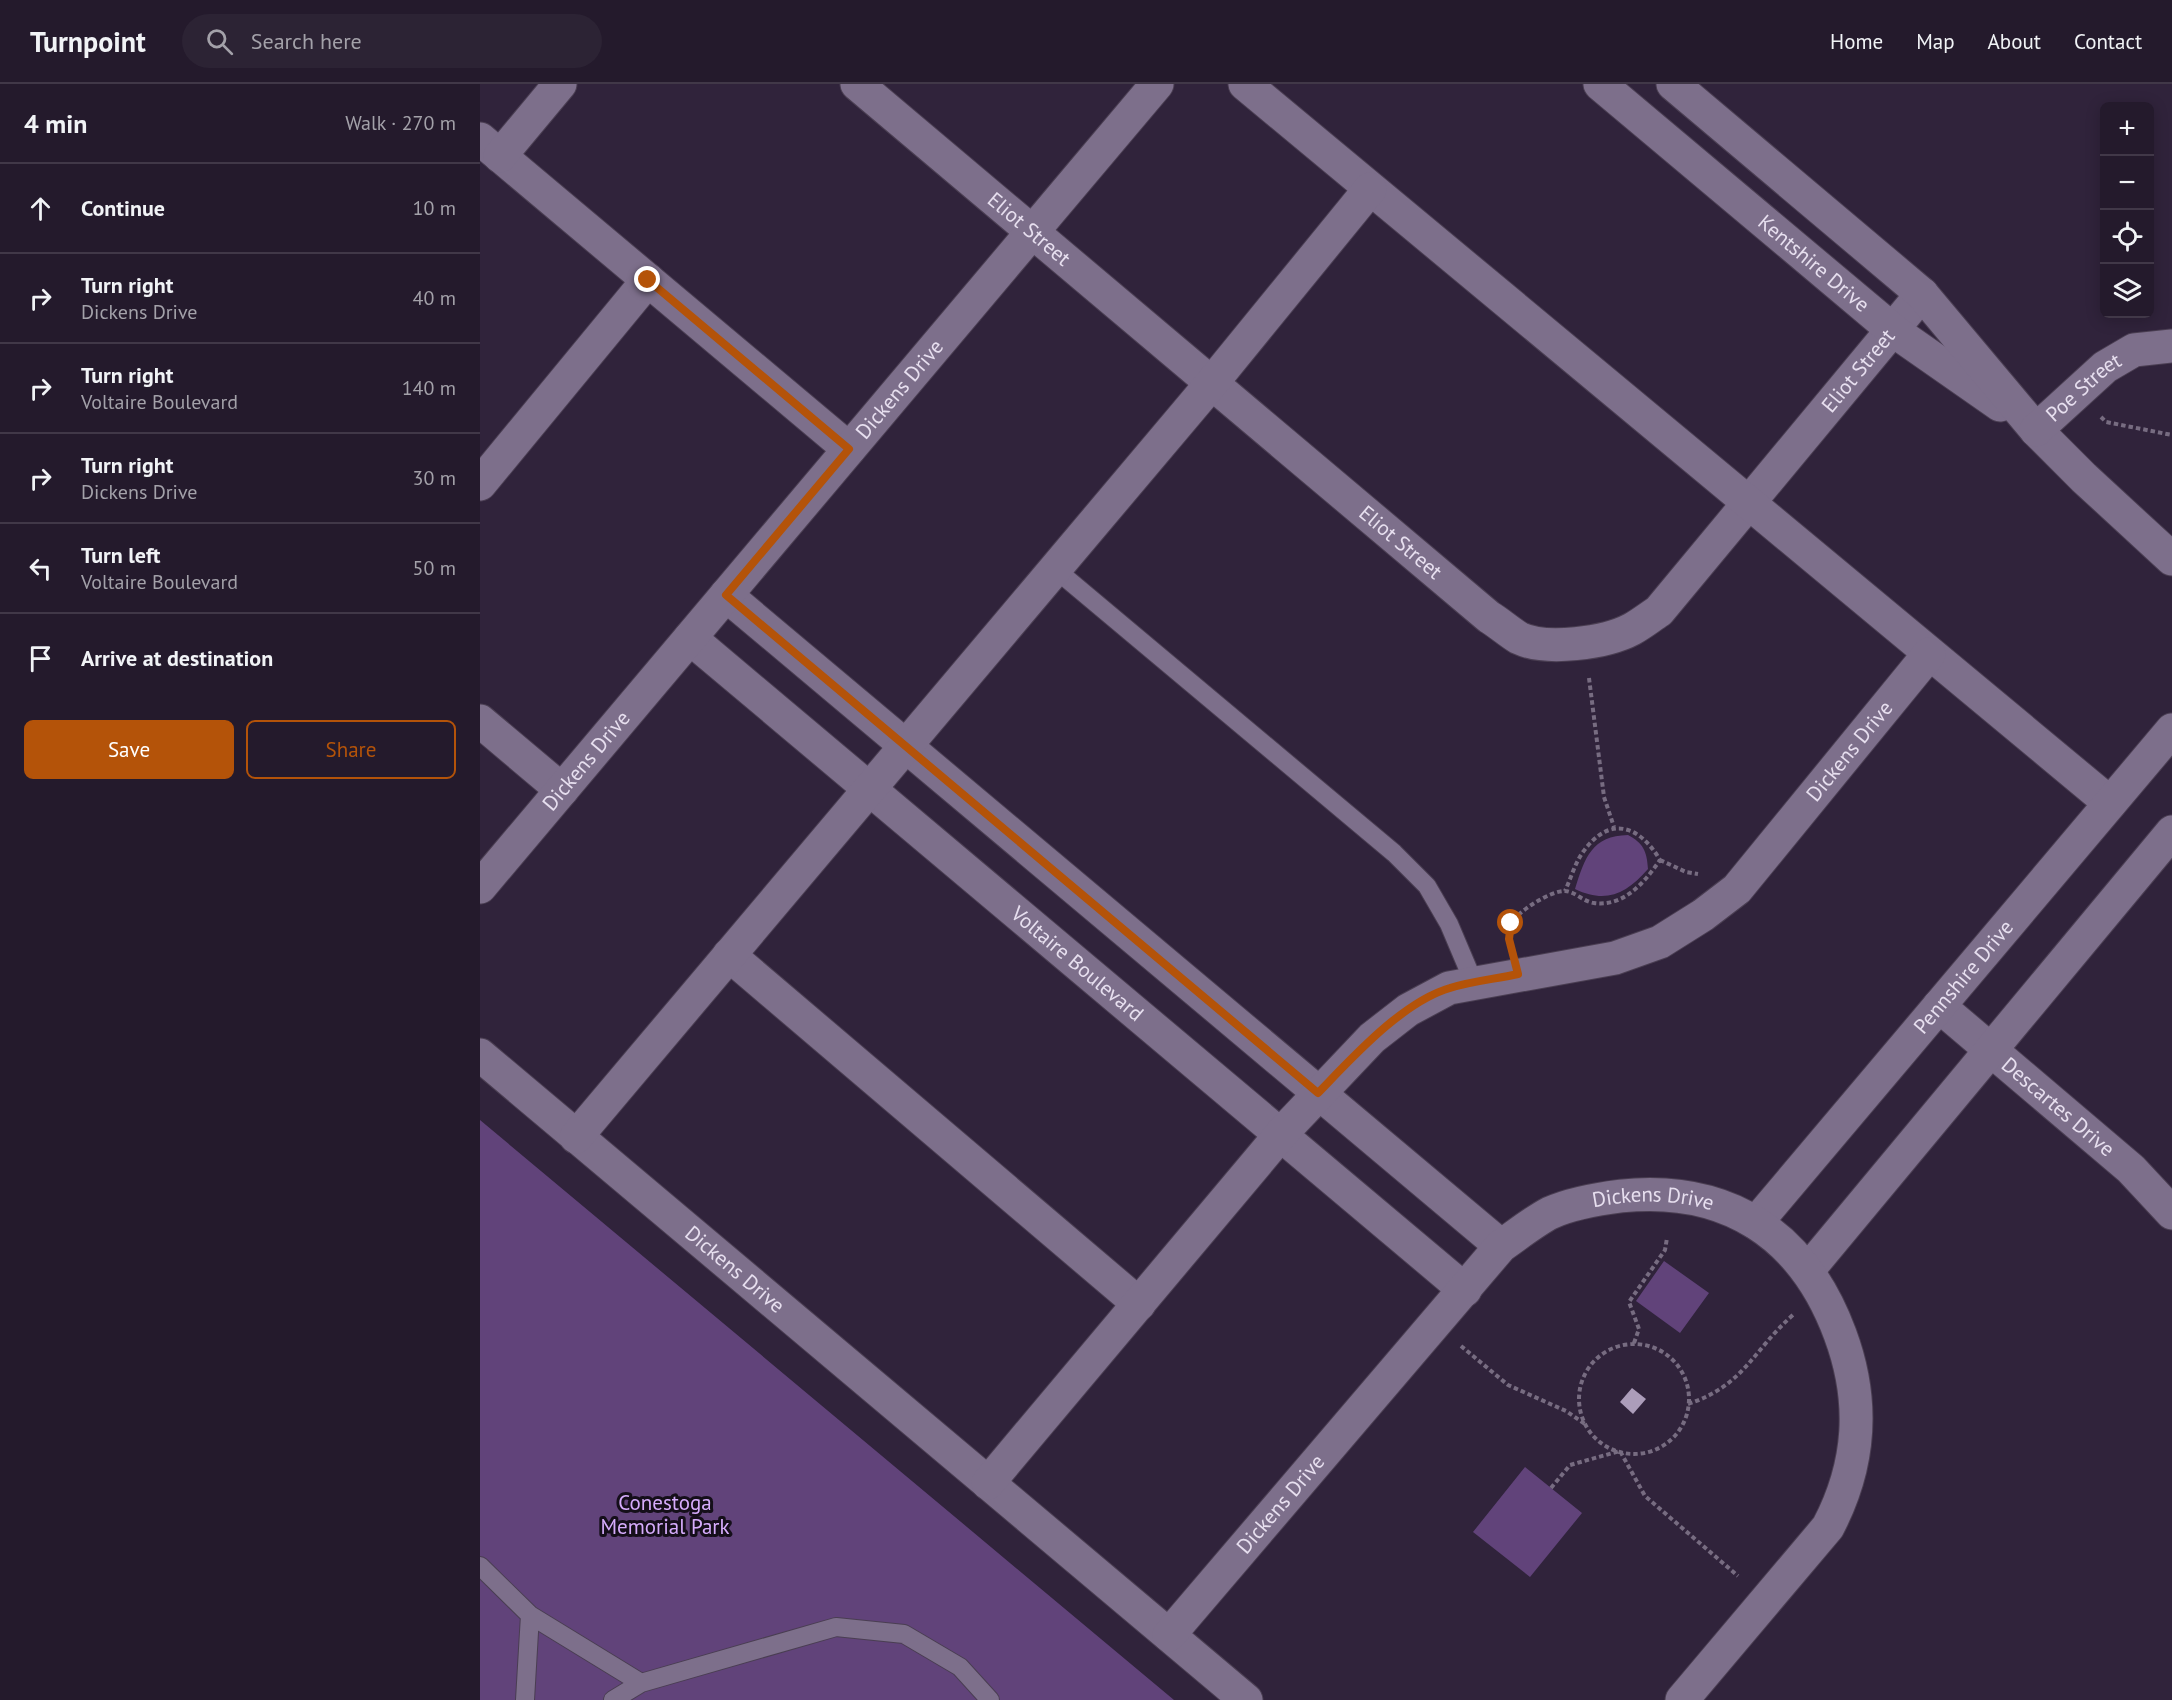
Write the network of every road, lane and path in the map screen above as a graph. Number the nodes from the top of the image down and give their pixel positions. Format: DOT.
graph roads {
  1 [pos="560,84"];
  2 [pos="1157,84"];
  3 [pos="1245,84"];
  4 [pos="1600,84"];
  5 [pos="1673,84"];
  6 [pos="861,85"];
  7 [pos="490,148"];
  8 [pos="1370,189"];
  9 [pos="1032,233"];
  10 [pos="648,280"];
  11 [pos="1922,294"];
  12 [pos="1894,331"];
  13 [pos="2172,346"];
  14 [pos="1211,384"];
  15 [pos="2077,392"];
  16 [pos="2036,430"];
  17 [pos="2172,435"];
  18 [pos="849,449"];
  19 [pos="480,484"];
  20 [pos="1748,504"];
  21 [pos="2172,559"];
  22 [pos="1054,568"];
  23 [pos="726,595"];
  24 [pos="690,638"];
  25 [pos="1585,642"];
  26 [pos="1929,654"];
  27 [pos="480,721"];
  28 [pos="2172,730"];
  29 [pos="905,745"];
  30 [pos="869,789"];
  31 [pos="562,790"];
  32 [pos="2110,803"];
  33 [pos="1614,827"];
  34 [pos="2172,832"];
  35 [pos="480,887"];
  36 [pos="1565,891"];
  37 [pos="729,955"];
  38 [pos="1518,974"];
  39 [pos="1474,983"];
  40 [pos="1939,1006"];
  41 [pos="1991,1049"];
  42 [pos="480,1055"];
  43 [pos="1318,1093"];
  44 [pos="1281,1134"];
  45 [pos="576,1137"];
  46 [pos="2172,1213"];
  47 [pos="1756,1223"];
  48 [pos="1667,1238"];
  49 [pos="1501,1246"];
  50 [pos="1816,1283"];
  51 [pos="1465,1290"];
  52 [pos="1138,1304"];
  53 [pos="1436,1323"];
  54 [pos="1634,1343"];
  55 [pos="1688,1404"];
  56 [pos="1585,1424"];
  57 [pos="1620,1451"];
  58 [pos="988,1483"];
  59 [pos="1551,1488"];
  60 [pos="480,1566"];
  61 [pos="1766,1600"];
  62 [pos="530,1615"];
  63 [pos="1169,1635"];
  64 [pos="641,1683"];
  65 [pos="525,1700"];
  66 [pos="613,1700"];
  67 [pos="990,1700"];
  68 [pos="1246,1700"];
  69 [pos="1682,1700"];
  1 -- 7 [label="street"];
  2 -- 9 [label="street, Dickens Drive"];
  3 -- 8 [label="street"];
  4 -- 12 [label="street, Kentshire Drive"];
  5 -- 11 [label="street, Kentshire Drive"];
  6 -- 9 [label="street, Eliot Street"];
  7 -- 10 [label="street"];
  8 -- 14 [label="street"];
  8 -- 20 [label="street"];
  9 -- 14 [label="street, Eliot Street"];
  9 -- 18 [label="street, Dickens Drive"];
  10 -- 18 [label="street"];
  10 -- 19 [label="street"];
  11 -- 12 [label="street, Eliot Street"];
  11 -- 16 [label="street, Kentshire Drive"];
  12 -- 16 [label="street, Kentshire Drive"];
  12 -- 20 [label="street, Eliot Street"];
  13 -- 15 [label="street, Poe Street"];
  14 -- 22 [label="street"];
  14 -- 25 [label="street, Eliot Street"];
  15 -- 16 [label="street, Poe Street"];
  15 -- 17 [label="path"];
  16 -- 21 [label="street, Kentshire Drive"];
  18 -- 23 [label="street, Dickens Drive"];
  20 -- 25 [label="street, Eliot Street"];
  20 -- 26 [label="street"];
  22 -- 29 [label="street"];
  22 -- 39 [label="lane"];
  23 -- 24 [label="street, Dickens Drive"];
  23 -- 29 [label="street"];
  24 -- 30 [label="street, Voltaire Boulevard"];
  24 -- 31 [label="street, Dickens Drive"];
  25 -- 33 [label="path"];
  26 -- 32 [label="street"];
  26 -- 38 [label="street, Dickens Drive"];
  27 -- 31 [label="street"];
  28 -- 32 [label="street, Pennshire Drive"];
  29 -- 30 [label="street"];
  29 -- 43 [label="street"];
  30 -- 37 [label="street"];
  30 -- 44 [label="street, Voltaire Boulevard"];
  31 -- 35 [label="street, Dickens Drive"];
  32 -- 40 [label="street, Pennshire Drive"];
  33 -- 36 [label="path"];
  33 -- 36 [label="path"];
  34 -- 41 [label="street"];
  36 -- 38 [label="path"];
  37 -- 45 [label="street"];
  37 -- 52 [label="street"];
  38 -- 39 [label="street, Dickens Drive"];
  39 -- 43 [label="street, Dickens Drive"];
  40 -- 41 [label="street, Descartes Drive"];
  40 -- 47 [label="street, Pennshire Drive"];
  41 -- 46 [label="street, Descartes Drive"];
  41 -- 50 [label="street"];
  42 -- 45 [label="street, Dickens Drive"];
  43 -- 44 [label="street, Dickens Drive"];
  43 -- 49 [label="street"];
  44 -- 51 [label="street, Voltaire Boulevard"];
  44 -- 52 [label="street, Dickens Drive"];
  45 -- 58 [label="street, Dickens Drive"];
  47 -- 49 [label="street, Dickens Drive"];
  47 -- 50 [label="street, Dickens Drive"];
  48 -- 54 [label="path"];
  49 -- 51 [label="street, Dickens Drive"];
  50 -- 55 [label="path"];
  50 -- 61 [label="street, Dickens Drive"];
  51 -- 53 [label="street, Dickens Drive"];
  52 -- 58 [label="street, Dickens Drive"];
  53 -- 56 [label="path"];
  53 -- 63 [label="street, Dickens Drive"];
  54 -- 55 [label="path"];
  54 -- 56 [label="path"];
  55 -- 57 [label="path"];
  56 -- 57 [label="path"];
  57 -- 59 [label="path"];
  57 -- 61 [label="path"];
  58 -- 63 [label="street, Dickens Drive"];
  60 -- 62 [label="lane"];
  61 -- 69 [label="street, Dickens Drive"];
  62 -- 64 [label="lane"];
  62 -- 65 [label="lane"];
  63 -- 68 [label="street, Dickens Drive"];
  64 -- 66 [label="lane"];
  64 -- 67 [label="lane"];
}
